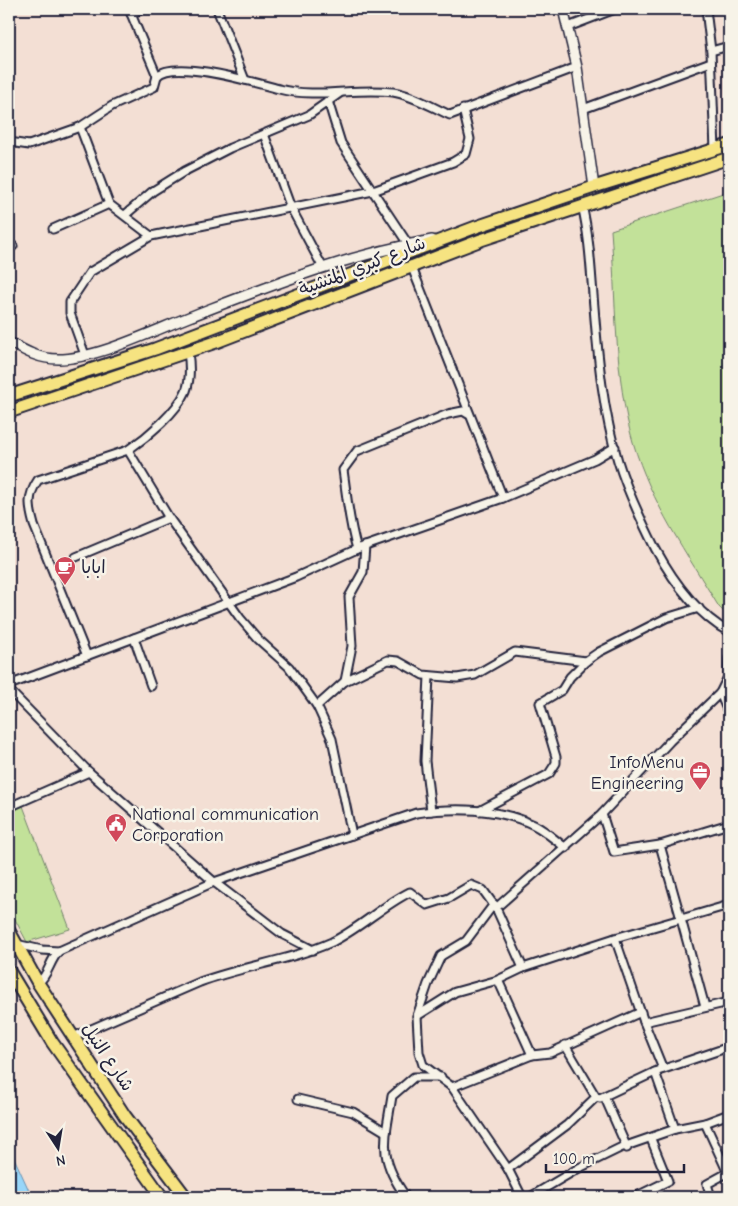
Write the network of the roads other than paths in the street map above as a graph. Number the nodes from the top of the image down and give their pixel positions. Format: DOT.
graph roads {
  1 [pos="143,9"];
  2 [pos="217,9"];
  3 [pos="563,9"];
  4 [pos="615,9"];
  5 [pos="706,9"];
  6 [pos="130,11"];
  7 [pos="568,27"];
  8 [pos="729,46"];
  9 [pos="711,51"];
  10 [pos="711,62"];
  11 [pos="577,67"];
  12 [pos="157,76"];
  13 [pos="245,80"];
  14 [pos="340,93"];
  15 [pos="328,102"];
  16 [pos="583,109"];
  17 [pos="463,110"];
  18 [pos="80,127"];
  19 [pos="264,134"];
  20 [pos="9,142"];
  21 [pos="729,145"];
  22 [pos="715,150"];
  23 [pos="729,158"];
  24 [pos="594,186"];
  25 [pos="373,191"];
  26 [pos="109,204"];
  27 [pos="582,205"];
  28 [pos="291,208"];
  29 [pos="125,215"];
  30 [pos="53,229"];
  31 [pos="151,236"];
  32 [pos="444,238"];
  33 [pos="408,244"];
  34 [pos="411,265"];
  35 [pos="322,266"];
  36 [pos="9,342"];
  37 [pos="188,352"];
  38 [pos="85,355"];
  39 [pos="9,396"];
  40 [pos="9,412"];
  41 [pos="468,414"];
  42 [pos="615,448"];
  43 [pos="128,450"];
  44 [pos="502,498"];
  45 [pos="169,518"];
  46 [pos="365,546"];
  47 [pos="357,549"];
  48 [pos="76,557"];
  49 [pos="230,602"];
  50 [pos="699,608"];
  51 [pos="729,632"];
  52 [pos="134,638"];
  53 [pos="87,656"];
  54 [pos="729,658"];
  55 [pos="586,661"];
  56 [pos="429,676"];
  57 [pos="345,681"];
  58 [pos="9,685"];
  59 [pos="151,686"];
  60 [pos="9,690"];
  61 [pos="720,693"];
  62 [pos="317,706"];
  63 [pos="729,714"];
  64 [pos="89,772"];
  65 [pos="9,807"];
  66 [pos="430,811"];
  67 [pos="479,811"];
  68 [pos="602,814"];
  69 [pos="729,824"];
  70 [pos="352,835"];
  71 [pos="660,845"];
  72 [pos="566,848"];
  73 [pos="214,882"];
  74 [pos="729,905"];
  75 [pos="495,906"];
  76 [pos="681,919"];
  77 [pos="9,930"];
  78 [pos="615,938"];
  79 [pos="16,944"];
  80 [pos="313,950"];
  81 [pos="59,951"];
  82 [pos="523,968"];
  83 [pos="9,971"];
  84 [pos="498,980"];
  85 [pos="38,983"];
  86 [pos="729,1004"];
  87 [pos="705,1007"];
  88 [pos="641,1012"];
  89 [pos="417,1016"];
  90 [pos="644,1022"];
  91 [pos="73,1037"];
  92 [pos="565,1045"];
  93 [pos="729,1047"];
  94 [pos="532,1055"];
  95 [pos="663,1070"];
  96 [pos="655,1072"];
  97 [pos="441,1077"];
  98 [pos="452,1087"];
  99 [pos="596,1097"];
  100 [pos="605,1098"];
  101 [pos="298,1099"];
  102 [pos="729,1114"];
  103 [pos="705,1123"];
  104 [pos="675,1128"];
  105 [pos="386,1132"];
  106 [pos="651,1139"];
  107 [pos="627,1148"];
  108 [pos="508,1169"];
  109 [pos="728,1172"];
  110 [pos="647,1194"];
  111 [pos="162,1197"];
  112 [pos="186,1197"];
  113 [pos="406,1197"];
  114 [pos="522,1197"];
  115 [pos="531,1197"];
  116 [pos="635,1197"];
  117 [pos="711,1197"];
  1 -- 6 [label="street"];
  2 -- 13 [label="street"];
  3 -- 7 [label="street"];
  4 -- 7 [label="street"];
  5 -- 9 [label="street"];
  6 -- 12 [label="street"];
  7 -- 11 [label="street"];
  8 -- 9 [label="street"];
  9 -- 10 [label="street"];
  10 -- 16 [label="street"];
  10 -- 22 [label="street"];
  11 -- 16 [label="street"];
  11 -- 17 [label="street"];
  12 -- 13 [label="street"];
  12 -- 18 [label="street"];
  13 -- 14 [label="street"];
  14 -- 15 [label="street"];
  14 -- 17 [label="street"];
  15 -- 19 [label="street"];
  15 -- 25 [label="street"];
  16 -- 24 [label="street"];
  17 -- 25 [label="street"];
  18 -- 20 [label="street"];
  18 -- 26 [label="street"];
  19 -- 28 [label="street"];
  19 -- 29 [label="street"];
  21 -- 22 [label="main road, شارع كبري المنشية"];
  22 -- 24 [label="main road, شارع كبري المنشية"];
  23 -- 27 [label="main road, شارع كبري المنشية"];
  24 -- 32 [label="main road, شارع كبري المنشية"];
  25 -- 28 [label="street"];
  25 -- 33 [label="street"];
  26 -- 29 [label="street"];
  26 -- 30 [label="street"];
  27 -- 34 [label="main road, شارع كبري المنشية"];
  27 -- 42 [label="street"];
  28 -- 31 [label="street"];
  28 -- 35 [label="street"];
  29 -- 31 [label="street"];
  31 -- 38 [label="street"];
  32 -- 33 [label="street"];
  32 -- 39 [label="main road, شارع كبري المنشية"];
  33 -- 35 [label="street"];
  34 -- 37 [label="main road, شارع كبري المنشية"];
  34 -- 41 [label="street"];
  35 -- 38 [label="street"];
  36 -- 38 [label="street"];
  37 -- 40 [label="main road, شارع كبري المنشية"];
  37 -- 43 [label="street"];
  41 -- 44 [label="street"];
  41 -- 47 [label="street"];
  42 -- 44 [label="street"];
  42 -- 50 [label="street"];
  43 -- 45 [label="street"];
  43 -- 53 [label="street"];
  44 -- 46 [label="street"];
  45 -- 48 [label="street"];
  45 -- 49 [label="street"];
  46 -- 47 [label="street"];
  46 -- 57 [label="street"];
  47 -- 49 [label="street"];
  49 -- 52 [label="street"];
  49 -- 62 [label="street"];
  50 -- 51 [label="street"];
  50 -- 55 [label="street"];
  52 -- 53 [label="street"];
  52 -- 59 [label="street"];
  53 -- 58 [label="street"];
  54 -- 61 [label="street"];
  55 -- 56 [label="street"];
  55 -- 67 [label="street"];
  56 -- 57 [label="street"];
  56 -- 66 [label="street"];
  57 -- 62 [label="street"];
  60 -- 64 [label="street"];
  61 -- 63 [label="street"];
  61 -- 68 [label="street"];
  62 -- 70 [label="street"];
  64 -- 65 [label="street"];
  64 -- 73 [label="street"];
  66 -- 67 [label="street"];
  66 -- 70 [label="street"];
  67 -- 72 [label="street"];
  68 -- 71 [label="street"];
  68 -- 72 [label="street"];
  69 -- 71 [label="street"];
  70 -- 73 [label="street"];
  71 -- 76 [label="street"];
  72 -- 75 [label="street"];
  73 -- 80 [label="street"];
  73 -- 81 [label="street"];
  74 -- 76 [label="street"];
  75 -- 80 [label="street"];
  75 -- 82 [label="street"];
  75 -- 89 [label="street"];
  76 -- 78 [label="street"];
  76 -- 87 [label="street"];
  77 -- 79 [label="main road, شارع النيل"];
  78 -- 82 [label="street"];
  78 -- 88 [label="street"];
  79 -- 81 [label="street"];
  79 -- 85 [label="main road, شارع النيل"];
  80 -- 91 [label="street"];
  81 -- 85 [label="street"];
  82 -- 84 [label="street"];
  83 -- 111 [label="main road"];
  84 -- 89 [label="street"];
  84 -- 94 [label="street"];
  85 -- 91 [label="main road, شارع النيل"];
  86 -- 87 [label="street"];
  87 -- 90 [label="street"];
  88 -- 90 [label="street"];
  88 -- 92 [label="street"];
  89 -- 97 [label="street"];
  90 -- 95 [label="street"];
  91 -- 112 [label="main road, شارع النيل"];
  92 -- 94 [label="street"];
  92 -- 99 [label="street"];
  93 -- 95 [label="street"];
  94 -- 98 [label="street"];
  95 -- 96 [label="street"];
  96 -- 100 [label="street"];
  96 -- 104 [label="street"];
  97 -- 98 [label="street"];
  97 -- 105 [label="street"];
  98 -- 108 [label="street"];
  99 -- 100 [label="street"];
  99 -- 108 [label="street"];
  100 -- 107 [label="street"];
  101 -- 105 [label="street"];
  102 -- 103 [label="street"];
  103 -- 104 [label="street"];
  103 -- 109 [label="street"];
  104 -- 106 [label="street"];
  105 -- 113 [label="street"];
  106 -- 107 [label="street"];
  106 -- 110 [label="street"];
  107 -- 115 [label="street"];
  108 -- 114 [label="street"];
  109 -- 117 [label="street"];
  110 -- 116 [label="street"];
}
